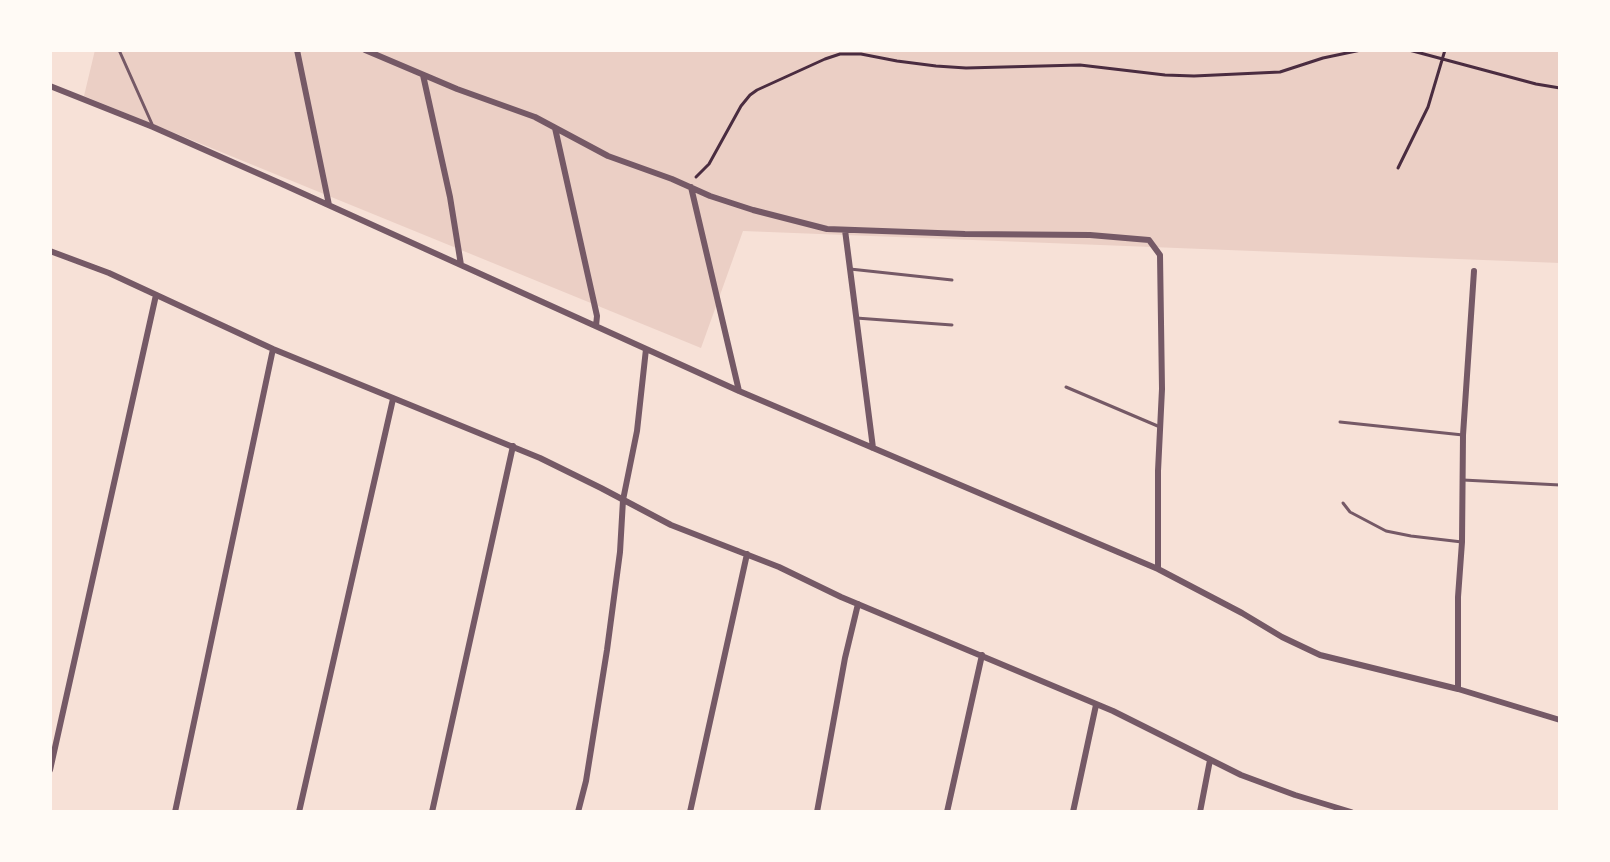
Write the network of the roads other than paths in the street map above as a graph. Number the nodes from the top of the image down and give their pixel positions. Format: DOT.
graph roads {
  1 [pos="119,50"];
  2 [pos="297,50"];
  3 [pos="365,50"];
  4 [pos="423,75"];
  5 [pos="50,86"];
  6 [pos="153,127"];
  7 [pos="555,128"];
  8 [pos="691,187"];
  9 [pos="329,205"];
  10 [pos="845,230"];
  11 [pos="50,251"];
  12 [pos="461,265"];
  13 [pos="850,269"];
  14 [pos="1474,271"];
  15 [pos="952,280"];
  16 [pos="156,295"];
  17 [pos="856,318"];
  18 [pos="952,325"];
  19 [pos="596,326"];
  20 [pos="273,349"];
  21 [pos="646,349"];
  22 [pos="1066,387"];
  23 [pos="739,391"];
  24 [pos="393,399"];
  25 [pos="1340,422"];
  26 [pos="1160,427"];
  27 [pos="1463,435"];
  28 [pos="513,446"];
  29 [pos="873,448"];
  30 [pos="1463,480"];
  31 [pos="1560,485"];
  32 [pos="623,500"];
  33 [pos="1343,503"];
  34 [pos="1462,542"];
  35 [pos="747,554"];
  36 [pos="1158,569"];
  37 [pos="858,604"];
  38 [pos="982,655"];
  39 [pos="1458,689"];
  40 [pos="1096,705"];
  41 [pos="1560,720"];
  42 [pos="1210,760"];
  43 [pos="50,770"];
  44 [pos="1327,808"];
  45 [pos="175,812"];
  46 [pos="299,812"];
  47 [pos="432,812"];
  48 [pos="578,812"];
  49 [pos="690,812"];
  50 [pos="817,812"];
  51 [pos="947,812"];
  52 [pos="1073,812"];
  53 [pos="1200,812"];
  54 [pos="1351,812"];
  1 -- 6 [label="lane"];
  2 -- 9 [label="street"];
  3 -- 4 [label="street"];
  4 -- 7 [label="street"];
  4 -- 12 [label="street"];
  5 -- 6 [label="street"];
  6 -- 9 [label="street"];
  7 -- 8 [label="street"];
  7 -- 19 [label="street"];
  8 -- 10 [label="street"];
  8 -- 23 [label="street"];
  9 -- 12 [label="street"];
  10 -- 13 [label="street"];
  10 -- 26 [label="street"];
  11 -- 16 [label="street"];
  12 -- 19 [label="street"];
  13 -- 15 [label="lane"];
  13 -- 17 [label="street"];
  14 -- 27 [label="street"];
  16 -- 20 [label="street"];
  16 -- 43 [label="street"];
  17 -- 18 [label="lane"];
  17 -- 29 [label="street"];
  19 -- 21 [label="street"];
  20 -- 24 [label="street"];
  20 -- 45 [label="street"];
  21 -- 23 [label="street"];
  21 -- 32 [label="street"];
  22 -- 26 [label="lane"];
  23 -- 29 [label="street"];
  24 -- 28 [label="street"];
  24 -- 46 [label="street"];
  25 -- 27 [label="lane"];
  26 -- 36 [label="street"];
  27 -- 30 [label="street"];
  28 -- 32 [label="street"];
  28 -- 47 [label="street"];
  29 -- 36 [label="street"];
  30 -- 31 [label="lane"];
  30 -- 34 [label="street"];
  32 -- 35 [label="street"];
  32 -- 48 [label="street"];
  33 -- 34 [label="lane"];
  34 -- 39 [label="street"];
  35 -- 37 [label="street"];
  35 -- 49 [label="street"];
  36 -- 39 [label="street"];
  37 -- 38 [label="street"];
  37 -- 50 [label="street"];
  38 -- 40 [label="street"];
  38 -- 51 [label="street"];
  39 -- 41 [label="street"];
  40 -- 42 [label="street"];
  40 -- 52 [label="street"];
  42 -- 44 [label="street"];
  42 -- 53 [label="street"];
  44 -- 54 [label="street"];
}
